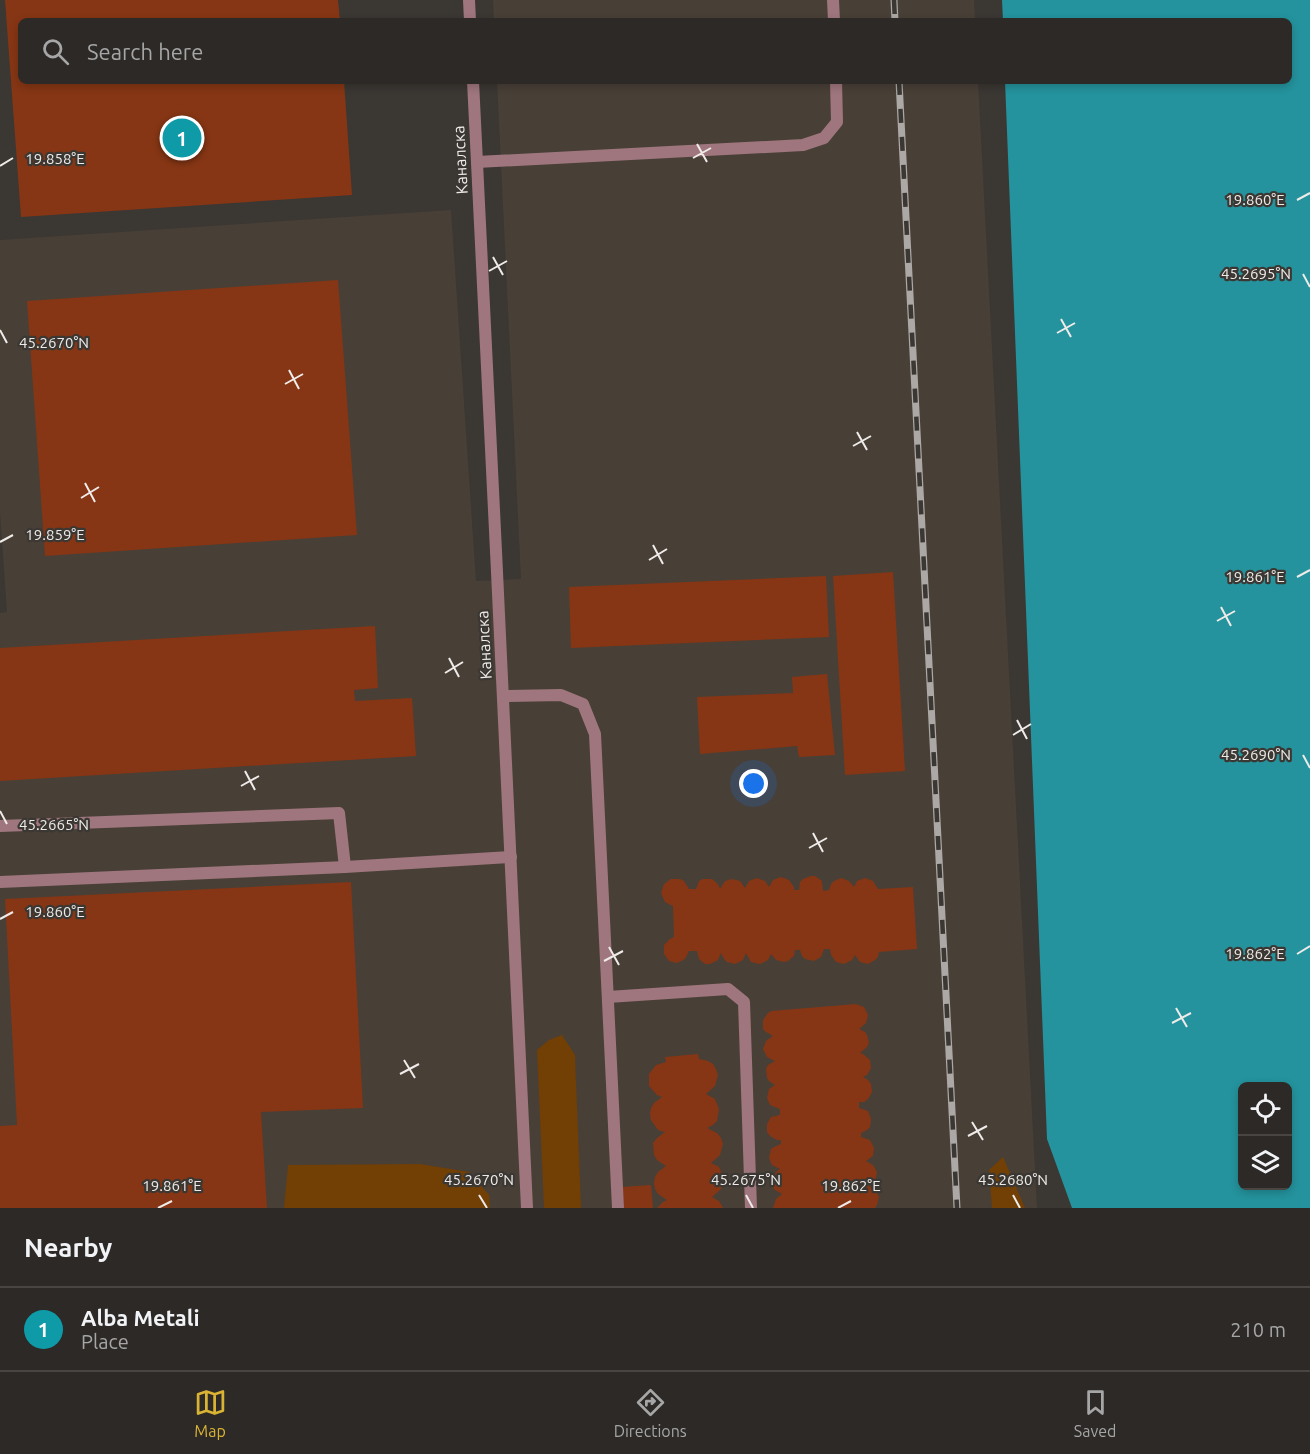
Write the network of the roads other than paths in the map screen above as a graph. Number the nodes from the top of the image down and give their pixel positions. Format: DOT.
graph roads {
  1 [pos="469,0"];
  2 [pos="833,0"];
  3 [pos="470,18"];
  4 [pos="834,18"];
  5 [pos="473,84"];
  6 [pos="836,84"];
  7 [pos="477,162"];
  8 [pos="503,696"];
  9 [pos="0,826"];
  10 [pos="511,857"];
  11 [pos="345,867"];
  12 [pos="0,882"];
  13 [pos="608,996"];
  14 [pos="527,1208"];
  15 [pos="618,1208"];
  16 [pos="752,1208"];
  1 -- 3 [label="street"];
  2 -- 4 [label="street"];
  5 -- 7 [label="street, Каналска"];
  6 -- 7 [label="street"];
  7 -- 8 [label="street, Каналска"];
  8 -- 10 [label="street, Каналска"];
  8 -- 13 [label="street"];
  9 -- 11 [label="street"];
  10 -- 11 [label="street"];
  10 -- 14 [label="street, Каналска"];
  11 -- 12 [label="street"];
  13 -- 15 [label="street"];
  13 -- 16 [label="street"];
}
